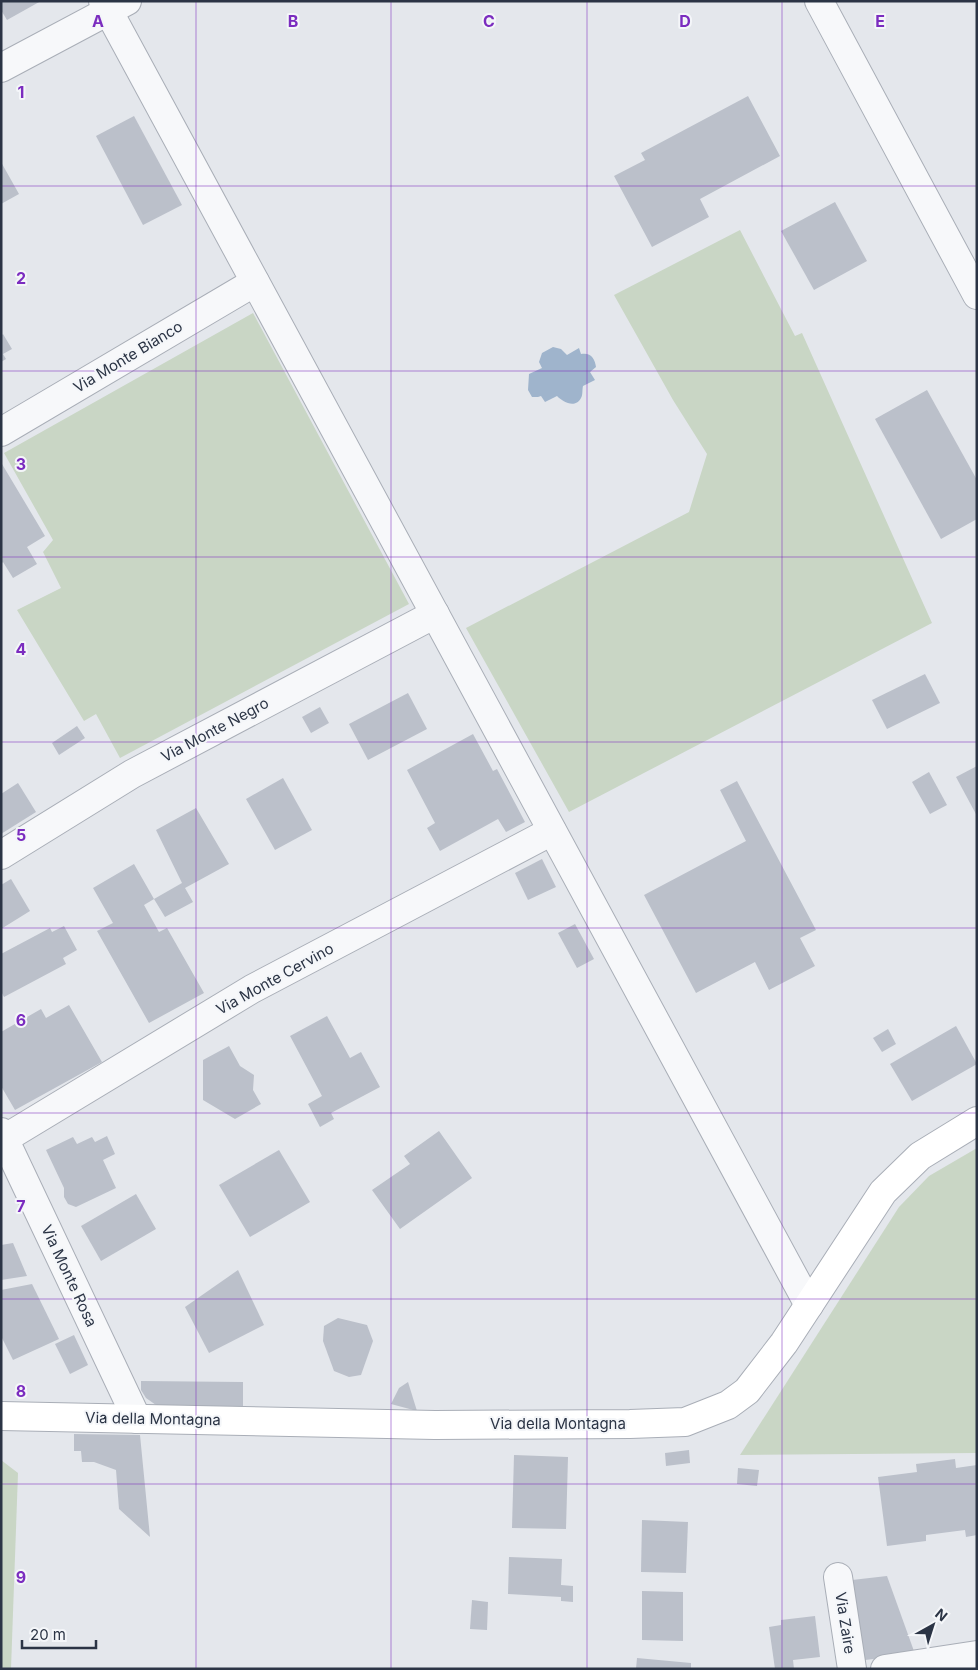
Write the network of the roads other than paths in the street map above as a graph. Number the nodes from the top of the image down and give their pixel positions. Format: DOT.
graph roads {
  1 [pos="819,1"];
  2 [pos="113,5"];
  3 [pos="1,68"];
  4 [pos="255,282"];
  5 [pos="977,294"];
  6 [pos="1,432"];
  7 [pos="435,614"];
  8 [pos="552,831"];
  9 [pos="1,855"];
  10 [pos="977,1121"];
  11 [pos="3,1135"];
  12 [pos="809,1305"];
  13 [pos="1,1416"];
  14 [pos="137,1419"];
  15 [pos="838,1577"];
  16 [pos="977,1655"];
  17 [pos="852,1669"];
  18 [pos="885,1669"];
  1 -- 5 [label="street"];
  2 -- 3 [label="street"];
  2 -- 4 [label="street"];
  4 -- 6 [label="street, Via Monte Bianco"];
  4 -- 7 [label="street"];
  7 -- 8 [label="street"];
  7 -- 9 [label="street, Via Monte Negro"];
  8 -- 11 [label="street, Via Monte Cervino"];
  8 -- 12 [label="street"];
  10 -- 12 [label="street, Via della Montagna"];
  11 -- 14 [label="street, Via Monte Rosa"];
  12 -- 14 [label="street, Via della Montagna"];
  13 -- 14 [label="street, Via della Montagna"];
  15 -- 17 [label="street, Via Zaire"];
  16 -- 18 [label="street"];
}
